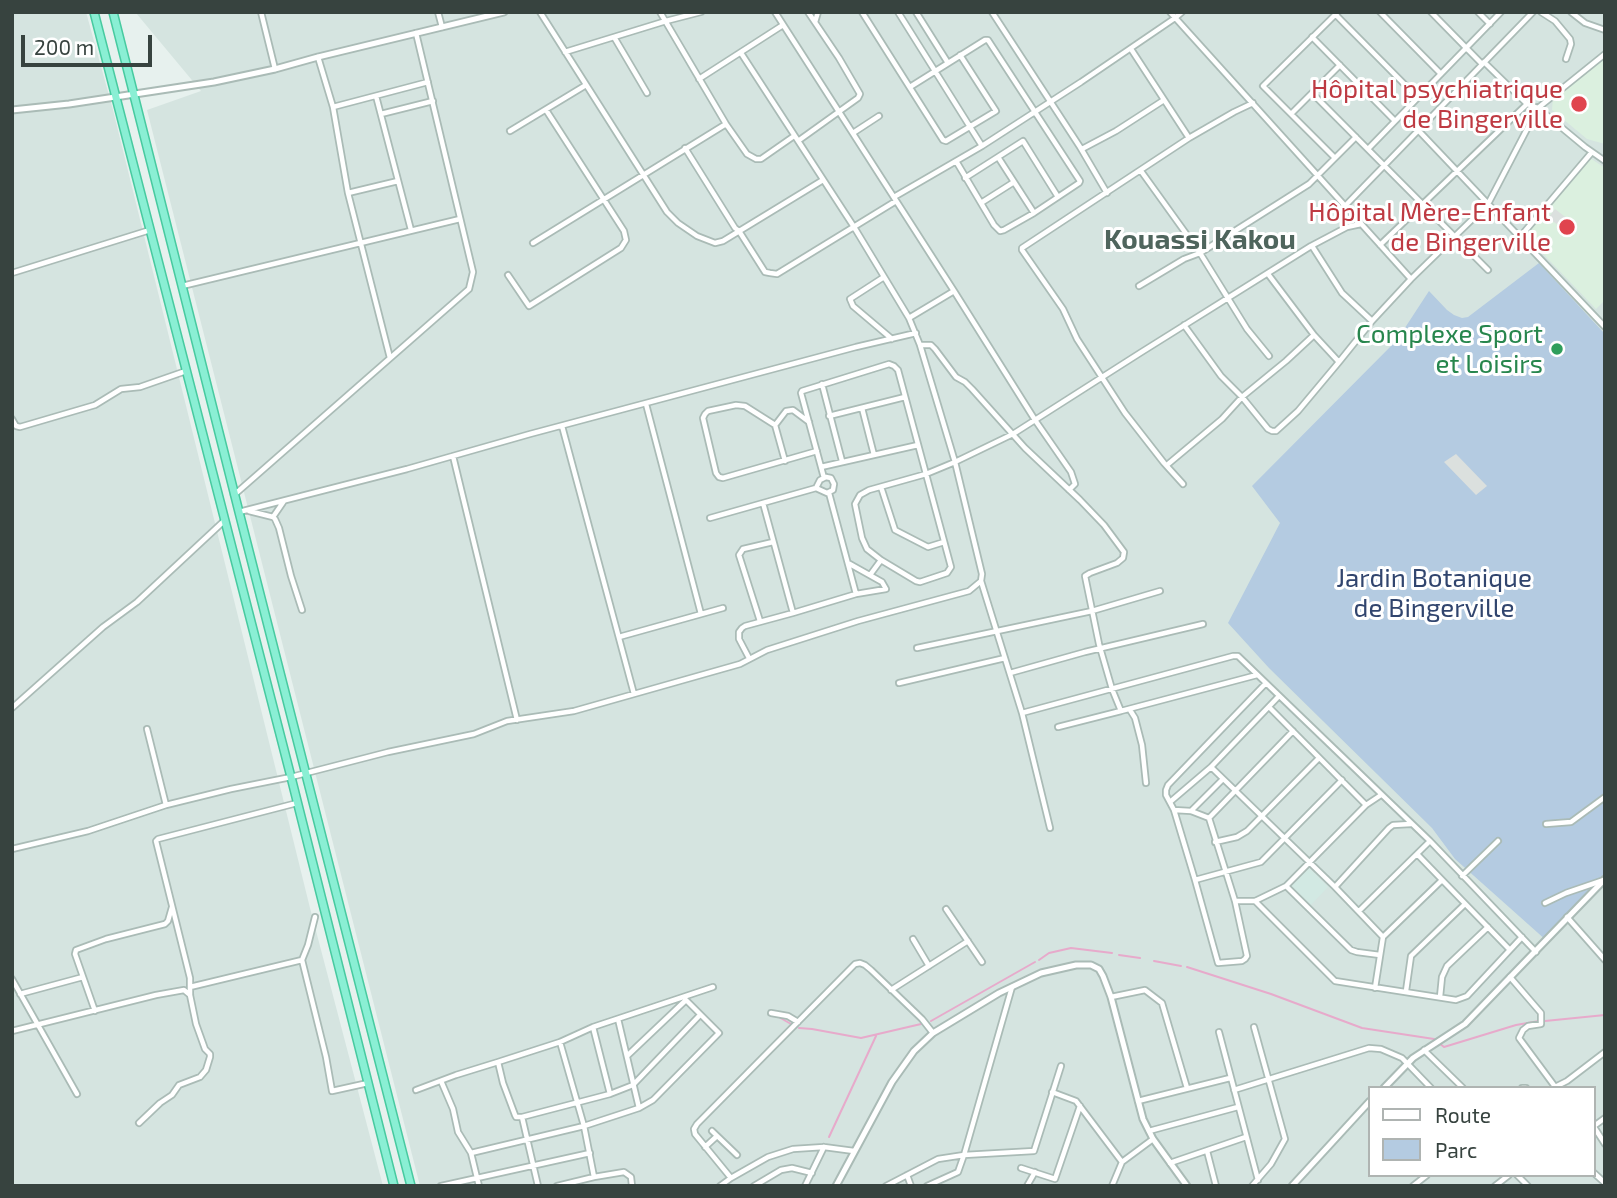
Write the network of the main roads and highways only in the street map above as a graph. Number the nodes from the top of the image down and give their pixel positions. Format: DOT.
graph roads {
  1 [pos="94,12"];
  2 [pos="113,12"];
  3 [pos="394,1186"];
  4 [pos="411,1186"];
  1 -- 3 [label="highway"];
  2 -- 4 [label="highway"];
}
